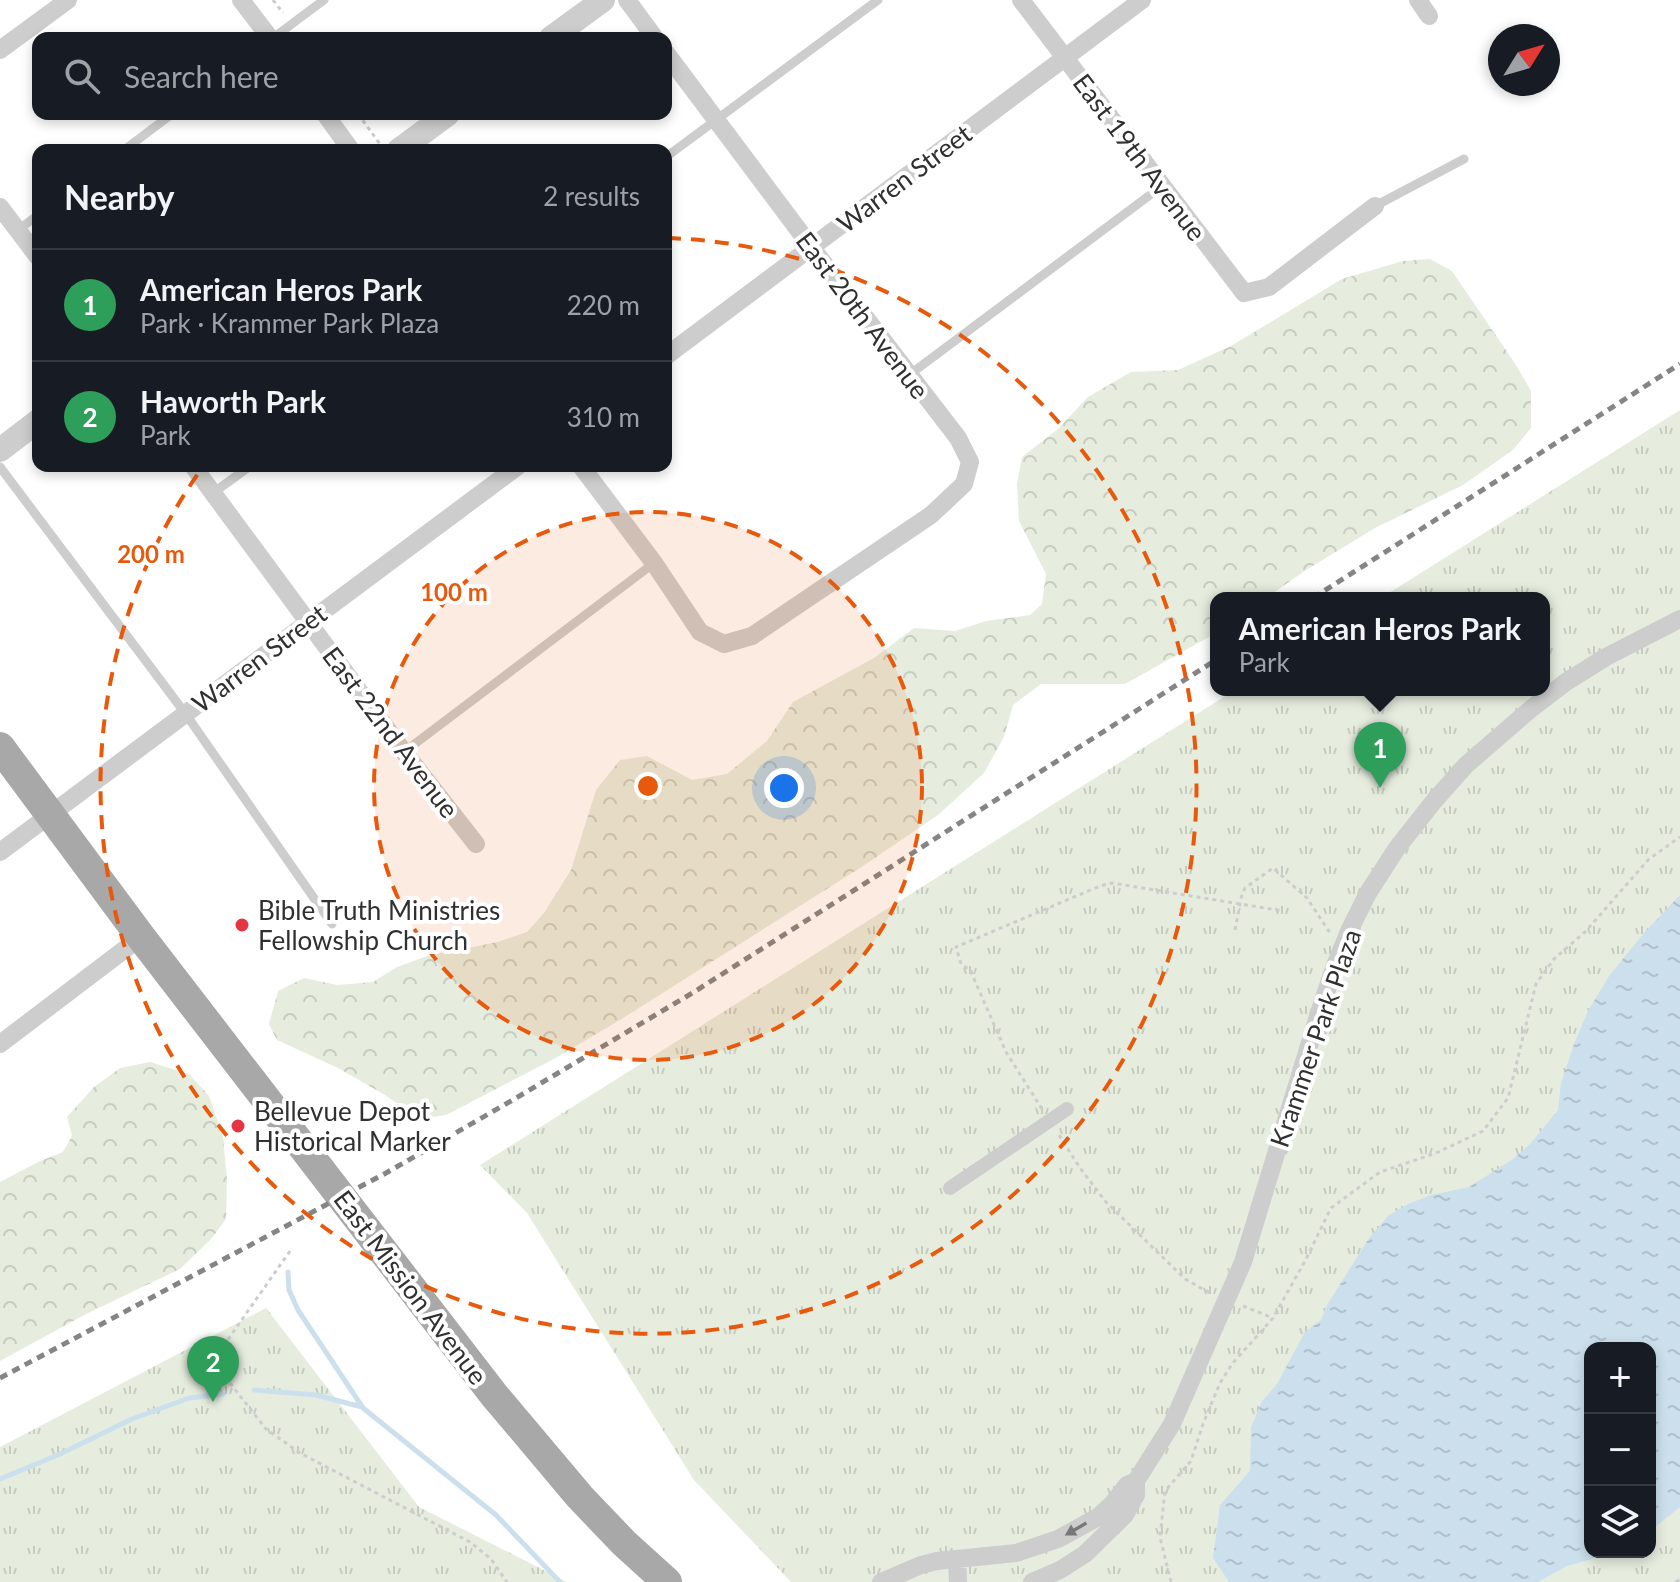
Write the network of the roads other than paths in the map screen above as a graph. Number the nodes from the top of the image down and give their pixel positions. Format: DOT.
graph roads {
  1 [pos="68,0"];
  2 [pos="241,0"];
  3 [pos="324,0"];
  4 [pos="603,0"];
  5 [pos="627,0"];
  6 [pos="878,0"];
  7 [pos="1021,0"];
  8 [pos="1142,0"];
  9 [pos="266,32"];
  10 [pos="279,32"];
  11 [pos="559,32"];
  12 [pos="651,32"];
  13 [pos="0,50"];
  14 [pos="1064,58"];
  15 [pos="672,61"];
  16 [pos="164,120"];
  17 [pos="329,120"];
  18 [pos="440,120"];
  19 [pos="716,120"];
  20 [pos="132,144"];
  21 [pos="347,144"];
  22 [pos="407,144"];
  23 [pos="672,153"];
  24 [pos="1464,159"];
  25 [pos="1162,186"];
  26 [pos="1375,206"];
  27 [pos="0,207"];
  28 [pos="32,220"];
  29 [pos="18,230"];
  30 [pos="812,248"];
  31 [pos="32,249"];
  32 [pos="672,352"];
  33 [pos="909,375"];
  34 [pos="32,426"];
  35 [pos="0,450"];
  36 [pos="0,467"];
  37 [pos="197,472"];
  38 [pos="242,472"];
  39 [pos="510,472"];
  40 [pos="586,472"];
  41 [pos="213,493"];
  42 [pos="654,563"];
  43 [pos="1680,619"];
  44 [pos="309,621"];
  45 [pos="1550,694"];
  46 [pos="1548,696"];
  47 [pos="185,713"];
  48 [pos="0,747"];
  49 [pos="404,752"];
  50 [pos="50,815"];
  51 [pos="476,844"];
  52 [pos="0,852"];
  53 [pos="332,924"];
  54 [pos="141,937"];
  55 [pos="0,1044"];
  56 [pos="1067,1109"];
  57 [pos="950,1188"];
  58 [pos="1136,1481"];
  59 [pos="957,1559"];
  60 [pos="667,1582"];
  61 [pos="881,1582"];
  62 [pos="958,1582"];
  63 [pos="1032,1582"];
  1 -- 13 [label="street"];
  2 -- 9 [label="street"];
  3 -- 10 [label="lane"];
  4 -- 11 [label="street"];
  5 -- 12 [label="street"];
  6 -- 19 [label="lane"];
  7 -- 14 [label="street, East 19th Avenue"];
  8 -- 14 [label="street, Warren Street"];
  14 -- 25 [label="street, East 19th Avenue"];
  14 -- 30 [label="street, Warren Street"];
  15 -- 19 [label="street, East 20th Avenue"];
  16 -- 20 [label="lane"];
  17 -- 21 [label="street"];
  18 -- 22 [label="street"];
  19 -- 23 [label="lane"];
  19 -- 30 [label="street, East 20th Avenue"];
  24 -- 26 [label="lane"];
  25 -- 26 [label="street, East 19th Avenue"];
  25 -- 33 [label="lane"];
  27 -- 29 [label="street"];
  28 -- 29 [label="lane"];
  29 -- 31 [label="street"];
  30 -- 32 [label="street, Warren Street"];
  30 -- 33 [label="street, East 20th Avenue"];
  33 -- 42 [label="street, East 20th Avenue"];
  34 -- 35 [label="street"];
  36 -- 47 [label="lane"];
  37 -- 41 [label="street, East 22nd Avenue"];
  38 -- 41 [label="lane"];
  39 -- 44 [label="street, Warren Street"];
  40 -- 42 [label="street"];
  41 -- 44 [label="street, East 22nd Avenue"];
  42 -- 49 [label="lane"];
  43 -- 45 [label="street, Krammer Park Plaza"];
  44 -- 47 [label="street, Warren Street"];
  44 -- 49 [label="street, East 22nd Avenue"];
  46 -- 58 [label="street, Krammer Park Plaza"];
  47 -- 50 [label="street, Warren Street"];
  47 -- 53 [label="lane"];
  48 -- 50 [label="main road, East Mission Avenue"];
  49 -- 51 [label="street, East 22nd Avenue"];
  50 -- 52 [label="street, Warren Street"];
  50 -- 54 [label="main road, East Mission Avenue"];
  54 -- 55 [label="street"];
  54 -- 60 [label="main road, East Mission Avenue"];
  56 -- 57 [label="street"];
  58 -- 59 [label="street, Krammer Park Plaza, one-way"];
  58 -- 63 [label="street, Krammer Park Plaza"];
  59 -- 61 [label="street, Krammer Park Plaza"];
  59 -- 62 [label="street"];
}
